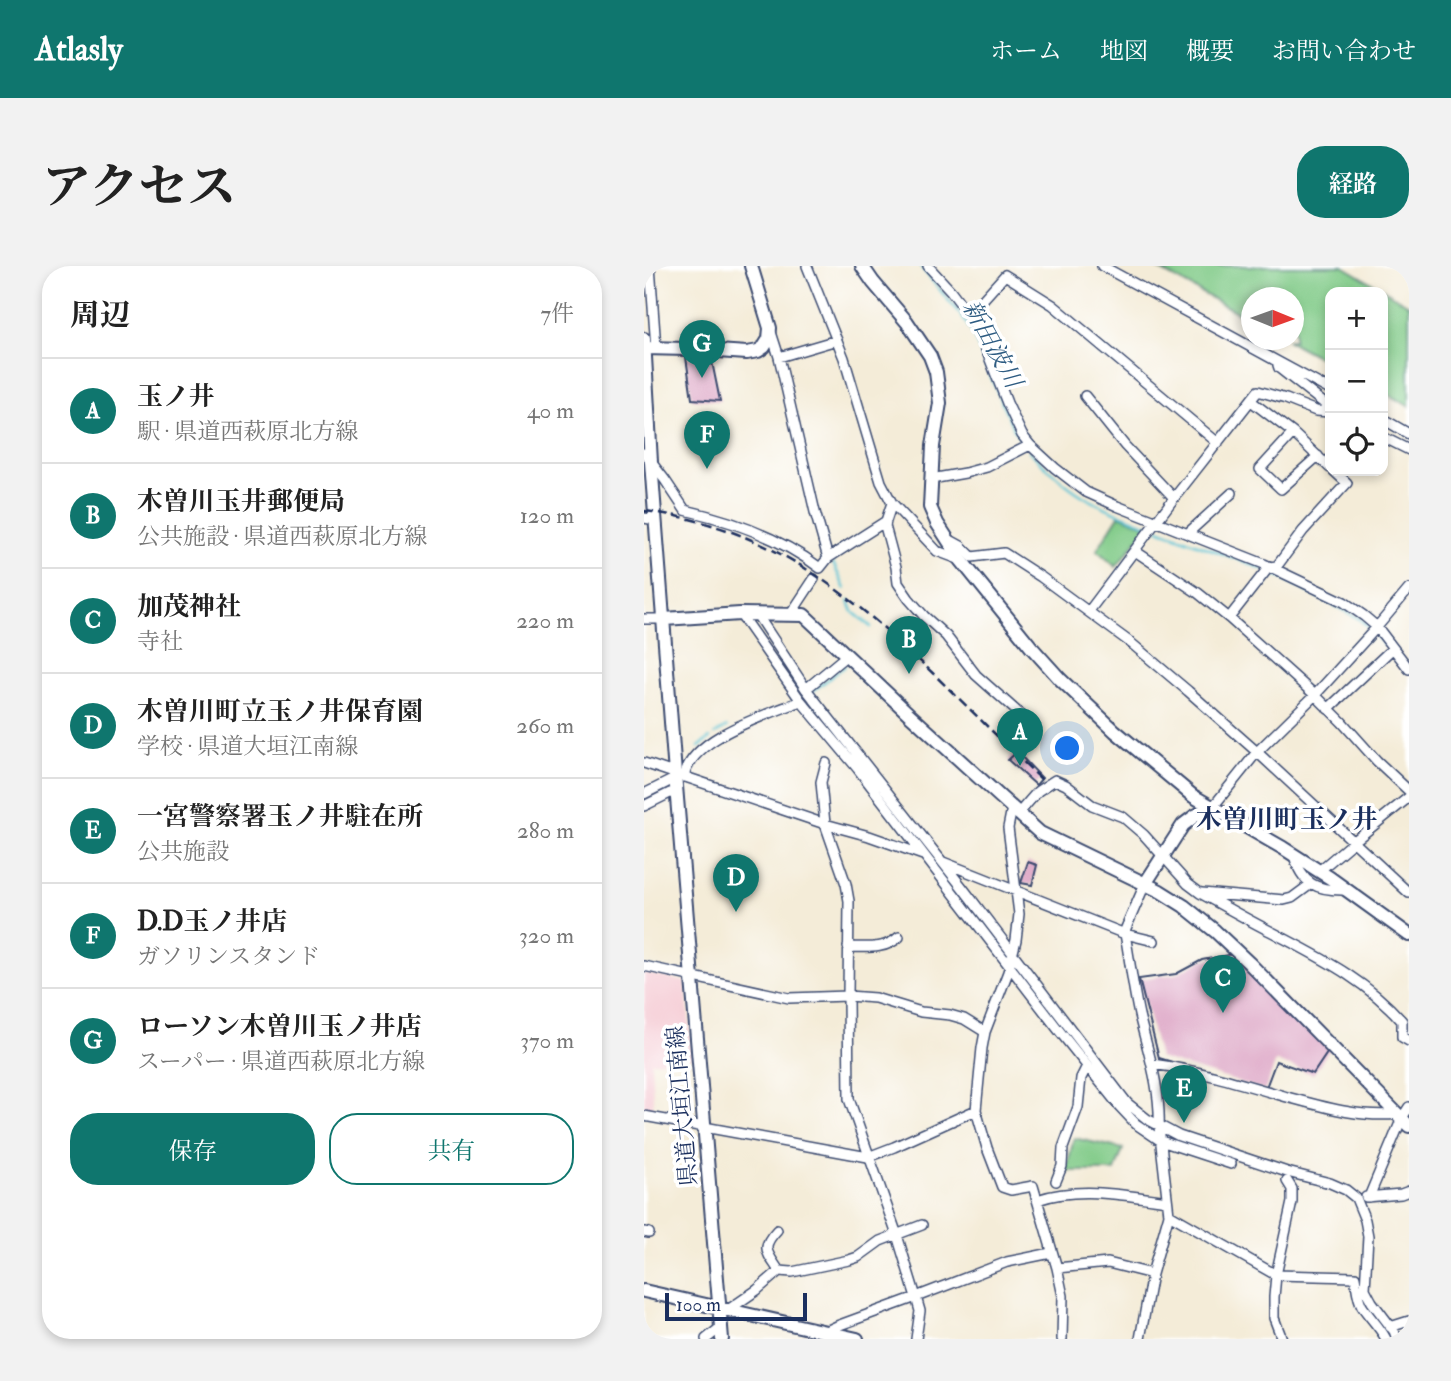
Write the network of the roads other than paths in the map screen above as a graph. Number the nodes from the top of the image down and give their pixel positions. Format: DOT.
graph roads {
  1 [pos="649,266"];
  2 [pos="751,266"];
  3 [pos="807,266"];
  4 [pos="862,266"];
  5 [pos="928,266"];
  6 [pos="1102,266"];
  7 [pos="969,315"];
  8 [pos="770,328"];
  9 [pos="644,339"];
  10 [pos="837,340"];
  11 [pos="648,348"];
  12 [pos="779,357"];
  13 [pos="1277,361"];
  14 [pos="1325,387"];
  15 [pos="1085,396"];
  16 [pos="1251,401"];
  17 [pos="1325,406"];
  18 [pos="1325,410"];
  19 [pos="1388,422"];
  20 [pos="1293,433"];
  21 [pos="1409,434"];
  22 [pos="1388,440"];
  23 [pos="1218,443"];
  24 [pos="1030,445"];
  25 [pos="1409,450"];
  26 [pos="1318,456"];
  27 [pos="648,457"];
  28 [pos="1325,462"];
  29 [pos="1340,476"];
  30 [pos="931,479"];
  31 [pos="1232,493"];
  32 [pos="649,498"];
  33 [pos="1174,498"];
  34 [pos="892,503"];
  35 [pos="650,519"];
  36 [pos="887,521"];
  37 [pos="1157,522"];
  38 [pos="1188,533"];
  39 [pos="949,540"];
  40 [pos="1135,551"];
  41 [pos="828,558"];
  42 [pos="961,560"];
  43 [pos="1269,567"];
  44 [pos="814,579"];
  45 [pos="1409,589"];
  46 [pos="1089,611"];
  47 [pos="756,613"];
  48 [pos="740,614"];
  49 [pos="791,614"];
  50 [pos="1228,618"];
  51 [pos="644,619"];
  52 [pos="664,619"];
  53 [pos="1377,627"];
  54 [pos="1393,648"];
  55 [pos="847,655"];
  56 [pos="1409,669"];
  57 [pos="806,689"];
  58 [pos="1315,695"];
  59 [pos="801,701"];
  60 [pos="1328,709"];
  61 [pos="1021,715"];
  62 [pos="1257,752"];
  63 [pos="644,763"];
  64 [pos="827,763"];
  65 [pos="678,776"];
  66 [pos="1409,791"];
  67 [pos="677,792"];
  68 [pos="644,794"];
  69 [pos="1409,797"];
  70 [pos="644,806"];
  71 [pos="1212,808"];
  72 [pos="1015,811"];
  73 [pos="825,824"];
  74 [pos="1353,842"];
  75 [pos="924,855"];
  76 [pos="1163,855"];
  77 [pos="1294,855"];
  78 [pos="940,860"];
  79 [pos="1319,871"];
  80 [pos="1145,884"];
  81 [pos="1311,884"];
  82 [pos="1016,889"];
  83 [pos="1346,890"];
  84 [pos="1409,892"];
  85 [pos="1200,893"];
  86 [pos="1125,934"];
  87 [pos="1409,935"];
  88 [pos="899,937"];
  89 [pos="1154,941"];
  90 [pos="848,947"];
  91 [pos="1014,954"];
  92 [pos="1010,966"];
  93 [pos="644,967"];
  94 [pos="692,976"];
  95 [pos="848,996"];
  96 [pos="985,1032"];
  97 [pos="1409,1041"];
  98 [pos="1152,1064"];
  99 [pos="1087,1066"];
  100 [pos="976,1110"];
  101 [pos="644,1116"];
  102 [pos="1404,1116"];
  103 [pos="705,1126"];
  104 [pos="1159,1127"];
  105 [pos="1161,1141"];
  106 [pos="868,1157"];
  107 [pos="1231,1164"];
  108 [pos="1056,1181"];
  109 [pos="1287,1181"];
  110 [pos="1409,1191"];
  111 [pos="1369,1197"];
  112 [pos="1356,1198"];
  113 [pos="1037,1200"];
  114 [pos="1167,1201"];
  115 [pos="1169,1214"];
  116 [pos="922,1225"];
  117 [pos="777,1230"];
  118 [pos="897,1235"];
  119 [pos="1051,1253"];
  120 [pos="1057,1268"];
  121 [pos="779,1271"];
  122 [pos="1152,1274"];
  123 [pos="1276,1275"];
  124 [pos="644,1291"];
  125 [pos="916,1297"];
  126 [pos="724,1309"];
  127 [pos="1409,1321"];
  128 [pos="1390,1327"];
  129 [pos="824,1332"];
  130 [pos="721,1333"];
  131 [pos="706,1339"];
  132 [pos="857,1339"];
  133 [pos="916,1339"];
  134 [pos="1062,1339"];
  135 [pos="1140,1339"];
  136 [pos="1282,1339"];
  137 [pos="1386,1339"];
  138 [pos="1397,1339"];
  1 -- 11 [label="street"];
  2 -- 8 [label="main road"];
  3 -- 10 [label="street"];
  4 -- 30 [label="main road"];
  5 -- 7 [label="street"];
  6 -- 13 [label="street"];
  7 -- 23 [label="street"];
  7 -- 24 [label="street"];
  8 -- 11 [label="main road"];
  8 -- 12 [label="street"];
  9 -- 11 [label="main road"];
  10 -- 12 [label="street"];
  10 -- 34 [label="street"];
  11 -- 27 [label="main road, 県道大垣江南線"];
  12 -- 41 [label="street"];
  13 -- 14 [label="street"];
  13 -- 17 [label="street"];
  15 -- 33 [label="street"];
  16 -- 18 [label="street"];
  16 -- 20 [label="street"];
  16 -- 23 [label="street"];
  19 -- 21 [label="street"];
  20 -- 26 [label="street"];
  20 -- 26 [label="street"];
  22 -- 25 [label="street"];
  23 -- 33 [label="street"];
  24 -- 30 [label="street"];
  24 -- 37 [label="street"];
  26 -- 28 [label="street"];
  27 -- 32 [label="main road, 県道大垣江南線"];
  27 -- 41 [label="street"];
  29 -- 43 [label="street"];
  30 -- 39 [label="main road"];
  31 -- 38 [label="street"];
  32 -- 35 [label="main road, 県道大垣江南線"];
  33 -- 37 [label="street"];
  34 -- 36 [label="street"];
  34 -- 42 [label="street"];
  35 -- 52 [label="main road, 県道大垣江南線"];
  36 -- 41 [label="street"];
  36 -- 61 [label="street"];
  37 -- 38 [label="street"];
  37 -- 40 [label="street"];
  38 -- 43 [label="street"];
  39 -- 42 [label="main road"];
  39 -- 46 [label="street"];
  40 -- 46 [label="street"];
  40 -- 50 [label="street"];
  42 -- 71 [label="main road"];
  43 -- 50 [label="street"];
  43 -- 53 [label="street"];
  44 -- 49 [label="street"];
  45 -- 53 [label="street"];
  46 -- 62 [label="street"];
  47 -- 48 [label="main road"];
  47 -- 49 [label="main road"];
  47 -- 57 [label="street"];
  48 -- 52 [label="main road"];
  48 -- 59 [label="street"];
  49 -- 55 [label="main road"];
  50 -- 58 [label="street"];
  51 -- 52 [label="street"];
  52 -- 65 [label="main road, 県道大垣江南線"];
  53 -- 54 [label="street"];
  53 -- 58 [label="street"];
  54 -- 56 [label="street"];
  54 -- 60 [label="street"];
  55 -- 57 [label="street"];
  55 -- 72 [label="main road"];
  57 -- 78 [label="street"];
  58 -- 60 [label="street"];
  58 -- 62 [label="street"];
  59 -- 65 [label="street"];
  59 -- 75 [label="street"];
  60 -- 66 [label="street"];
  62 -- 71 [label="street"];
  62 -- 74 [label="street"];
  63 -- 65 [label="street"];
  64 -- 73 [label="street"];
  65 -- 67 [label="main road, 県道大垣江南線"];
  65 -- 68 [label="street"];
  65 -- 73 [label="street"];
  67 -- 70 [label="street"];
  67 -- 94 [label="main road, 県道大垣江南線"];
  69 -- 74 [label="street"];
  71 -- 76 [label="main road"];
  71 -- 77 [label="main road"];
  72 -- 76 [label="street"];
  72 -- 80 [label="main road"];
  72 -- 82 [label="street"];
  73 -- 75 [label="street"];
  73 -- 90 [label="street"];
  74 -- 79 [label="street"];
  74 -- 84 [label="street"];
  75 -- 78 [label="street"];
  75 -- 92 [label="street"];
  76 -- 80 [label="main road"];
  76 -- 85 [label="street"];
  77 -- 79 [label="main road"];
  77 -- 81 [label="street"];
  78 -- 82 [label="street"];
  78 -- 91 [label="street"];
  79 -- 83 [label="main road"];
  80 -- 86 [label="street"];
  80 -- 102 [label="main road"];
  81 -- 83 [label="street"];
  81 -- 85 [label="street"];
  82 -- 86 [label="street"];
  82 -- 91 [label="street"];
  83 -- 87 [label="main road"];
  85 -- 97 [label="street"];
  86 -- 89 [label="street"];
  86 -- 98 [label="street"];
  88 -- 90 [label="street"];
  90 -- 95 [label="street"];
  91 -- 92 [label="street"];
  91 -- 104 [label="street"];
  92 -- 96 [label="street"];
  92 -- 99 [label="street"];
  93 -- 94 [label="street"];
  94 -- 95 [label="street"];
  94 -- 103 [label="main road, 県道大垣江南線"];
  95 -- 96 [label="street"];
  95 -- 106 [label="street"];
  96 -- 100 [label="street"];
  98 -- 102 [label="street"];
  98 -- 104 [label="street"];
  99 -- 105 [label="street"];
  99 -- 108 [label="street"];
  100 -- 106 [label="street"];
  100 -- 113 [label="street"];
  101 -- 103 [label="street"];
  102 -- 111 [label="street"];
  103 -- 106 [label="street"];
  103 -- 126 [label="main road, 県道大垣江南線"];
  104 -- 105 [label="street"];
  104 -- 112 [label="street"];
  105 -- 107 [label="street"];
  105 -- 114 [label="street"];
  106 -- 118 [label="street"];
  109 -- 123 [label="street"];
  110 -- 111 [label="street"];
  111 -- 112 [label="street"];
  112 -- 128 [label="street"];
  113 -- 114 [label="street"];
  113 -- 119 [label="street"];
  114 -- 115 [label="street"];
  115 -- 122 [label="street"];
  115 -- 123 [label="street"];
  116 -- 118 [label="street"];
  117 -- 121 [label="street"];
  118 -- 121 [label="street"];
  118 -- 125 [label="street"];
  119 -- 120 [label="street"];
  119 -- 125 [label="street"];
  120 -- 122 [label="street"];
  120 -- 134 [label="street"];
  121 -- 126 [label="street"];
  122 -- 135 [label="street"];
  123 -- 136 [label="street"];
  123 -- 137 [label="street"];
  124 -- 126 [label="main road"];
  125 -- 129 [label="street"];
  125 -- 133 [label="street"];
  126 -- 129 [label="main road"];
  126 -- 130 [label="main road, 県道大垣江南線"];
  127 -- 128 [label="street"];
  128 -- 138 [label="street"];
  129 -- 132 [label="main road"];
  130 -- 131 [label="street"];
}
